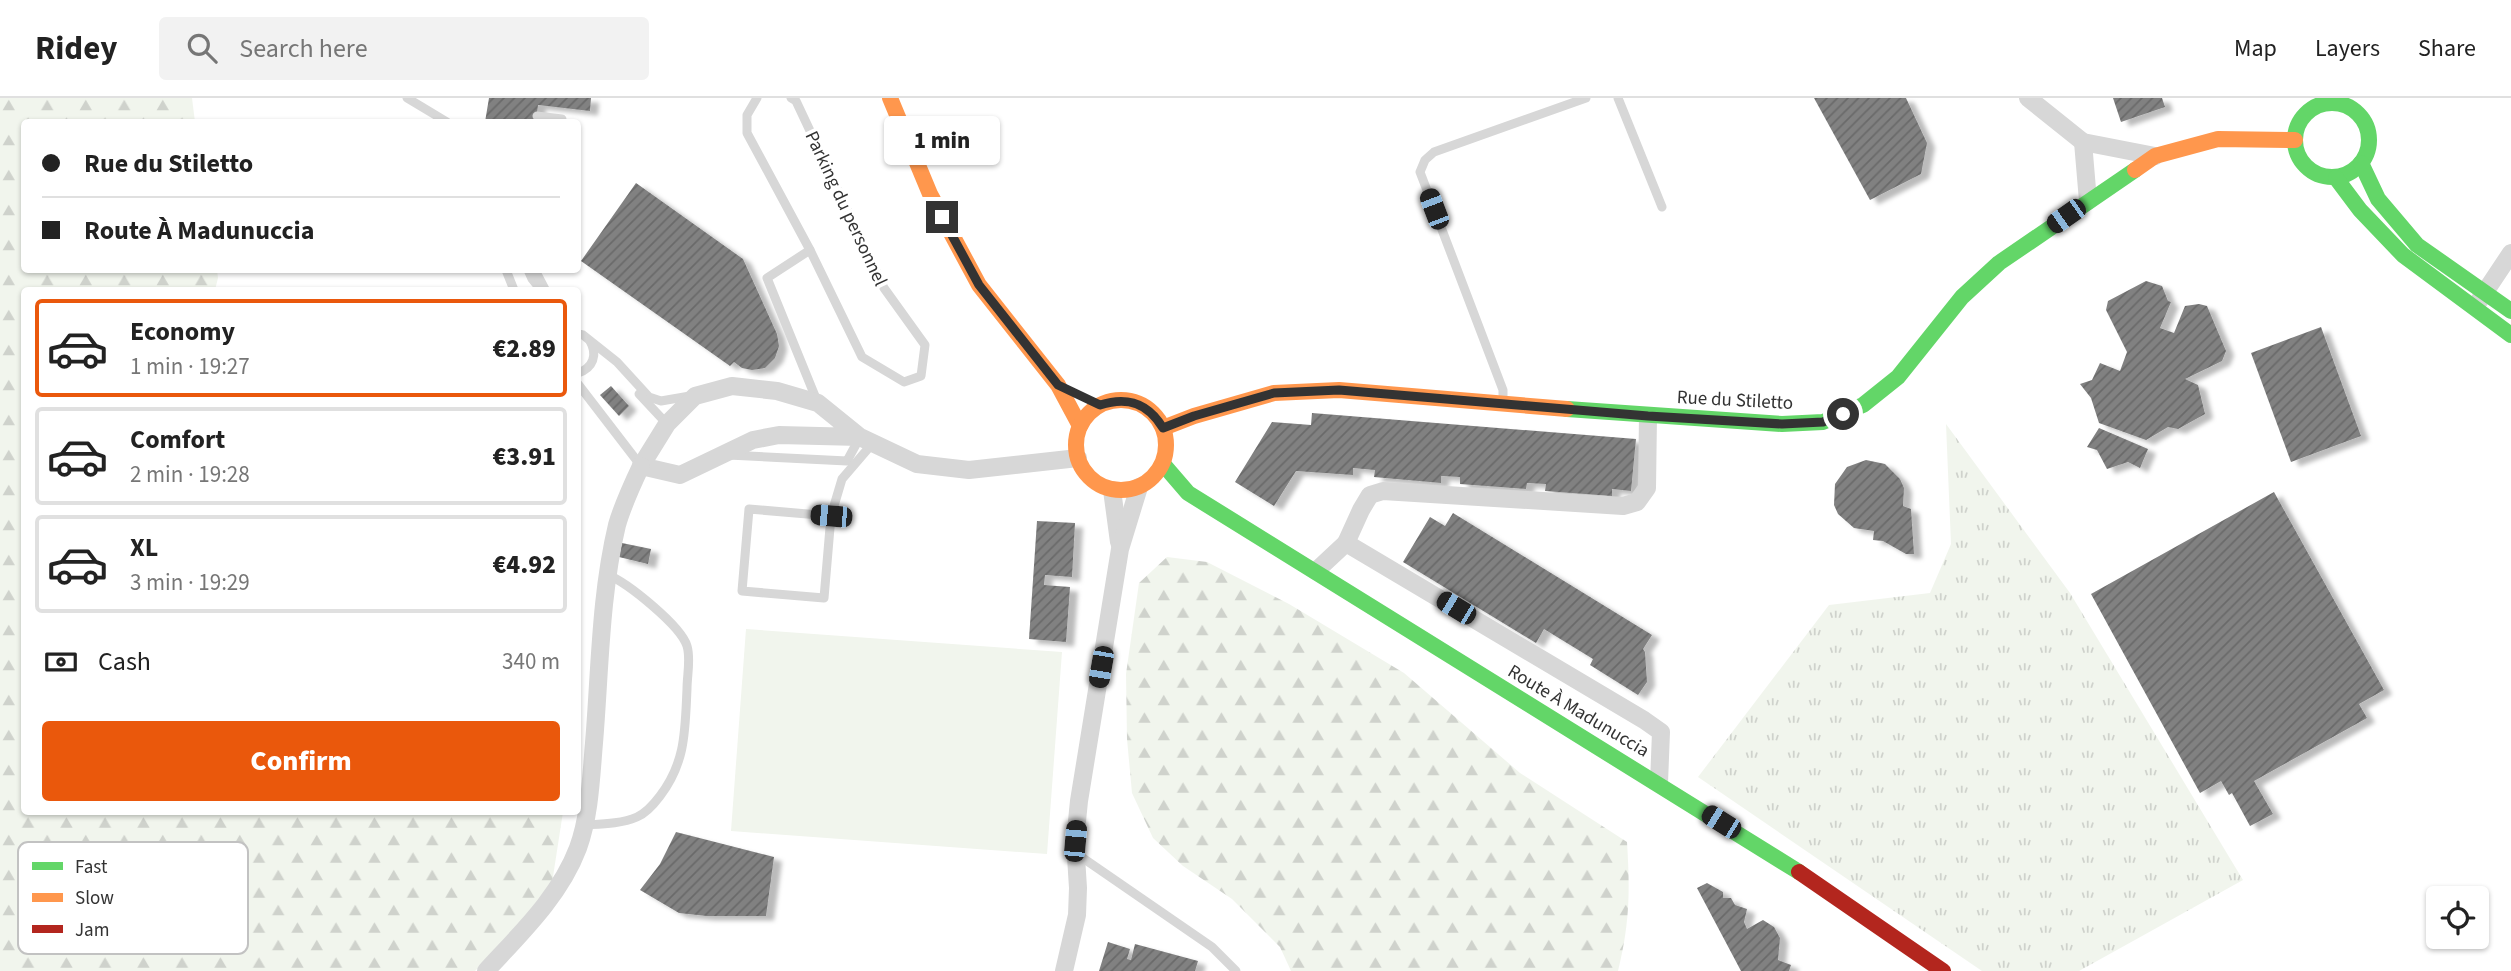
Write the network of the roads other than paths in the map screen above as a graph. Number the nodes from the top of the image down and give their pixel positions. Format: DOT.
graph roads {
  1 [pos="407,98"];
  2 [pos="757,98"];
  3 [pos="792,98"];
  4 [pos="890,98"];
  5 [pos="1586,98"];
  6 [pos="1618,98"];
  7 [pos="2028,98"];
  8 [pos="2329,101"];
  9 [pos="537,116"];
  10 [pos="442,119"];
  11 [pos="562,119"];
  12 [pos="2295,140"];
  13 [pos="2083,142"];
  14 [pos="2155,156"];
  15 [pos="2361,163"];
  16 [pos="2336,177"];
  17 [pos="2088,201"];
  18 [pos="1662,207"];
  19 [pos="810,250"];
  20 [pos="2511,253"];
  21 [pos="529,273"];
  22 [pos="541,287"];
  23 [pos="2486,293"];
  24 [pos="2473,309"];
  25 [pos="2511,311"];
  26 [pos="2511,335"];
  27 [pos="584,337"];
  28 [pos="581,372"];
  29 [pos="1058,385"];
  30 [pos="581,388"];
  31 [pos="706,392"];
  32 [pos="818,403"];
  33 [pos="1503,404"];
  34 [pos="1100,405"];
  35 [pos="1648,416"];
  36 [pos="667,424"];
  37 [pos="1080,425"];
  38 [pos="1163,428"];
  39 [pos="866,440"];
  40 [pos="1077,458"];
  41 [pos="1163,464"];
  42 [pos="641,466"];
  43 [pos="1143,485"];
  44 [pos="1112,490"];
  45 [pos="1188,493"];
  46 [pos="831,516"];
  47 [pos="1346,543"];
  48 [pos="1120,550"];
  49 [pos="1316,571"];
  50 [pos="608,575"];
  51 [pos="1659,783"];
  52 [pos="584,825"];
  53 [pos="1075,853"];
  54 [pos="486,971"];
  55 [pos="1064,971"];
  56 [pos="1236,971"];
  57 [pos="1943,971"];
  1 -- 10 [label="lane"];
  2 -- 19 [label="lane, Parking du personnel"];
  3 -- 19 [label="lane, Parking du personnel"];
  4 -- 29 [label="main road"];
  5 -- 33 [label="lane"];
  6 -- 18 [label="lane"];
  7 -- 13 [label="street"];
  8 -- 12 [label="main road"];
  8 -- 15 [label="main road"];
  9 -- 11 [label="lane"];
  12 -- 14 [label="main road, Rue du Stiletto"];
  12 -- 16 [label="main road"];
  13 -- 14 [label="street"];
  13 -- 17 [label="street"];
  14 -- 17 [label="main road, Rue du Stiletto"];
  15 -- 16 [label="main road"];
  15 -- 23 [label="main road"];
  16 -- 24 [label="main road"];
  17 -- 35 [label="main road, Rue du Stiletto"];
  19 -- 32 [label="lane"];
  20 -- 23 [label="street"];
  21 -- 22 [label="lane"];
  23 -- 24 [label="street"];
  23 -- 25 [label="main road"];
  24 -- 26 [label="main road"];
  27 -- 28 [label="lane"];
  27 -- 31 [label="lane"];
  27 -- 36 [label="lane"];
  29 -- 34 [label="main road"];
  29 -- 37 [label="main road"];
  30 -- 42 [label="lane"];
  31 -- 32 [label="street"];
  31 -- 36 [label="street"];
  32 -- 39 [label="street"];
  33 -- 35 [label="main road, Rue du Stiletto"];
  33 -- 38 [label="main road, Rue du Stiletto"];
  34 -- 37 [label="main road"];
  34 -- 38 [label="main road"];
  35 -- 47 [label="street"];
  36 -- 42 [label="street"];
  37 -- 40 [label="main road"];
  38 -- 41 [label="main road"];
  39 -- 40 [label="street"];
  39 -- 42 [label="street"];
  39 -- 46 [label="lane"];
  40 -- 44 [label="main road"];
  41 -- 43 [label="main road"];
  41 -- 45 [label="main road"];
  42 -- 50 [label="street"];
  43 -- 44 [label="main road"];
  43 -- 45 [label="main road"];
  43 -- 48 [label="street"];
  44 -- 48 [label="street"];
  45 -- 49 [label="main road, Route À Madunuccia"];
  46 -- 46 [label="lane"];
  47 -- 49 [label="street"];
  47 -- 51 [label="street"];
  48 -- 53 [label="street"];
  49 -- 51 [label="main road, Route À Madunuccia"];
  50 -- 52 [label="street"];
  50 -- 52 [label="lane"];
  51 -- 57 [label="main road, Route À Madunuccia"];
  52 -- 54 [label="street"];
  53 -- 55 [label="street"];
  53 -- 56 [label="lane"];
}
